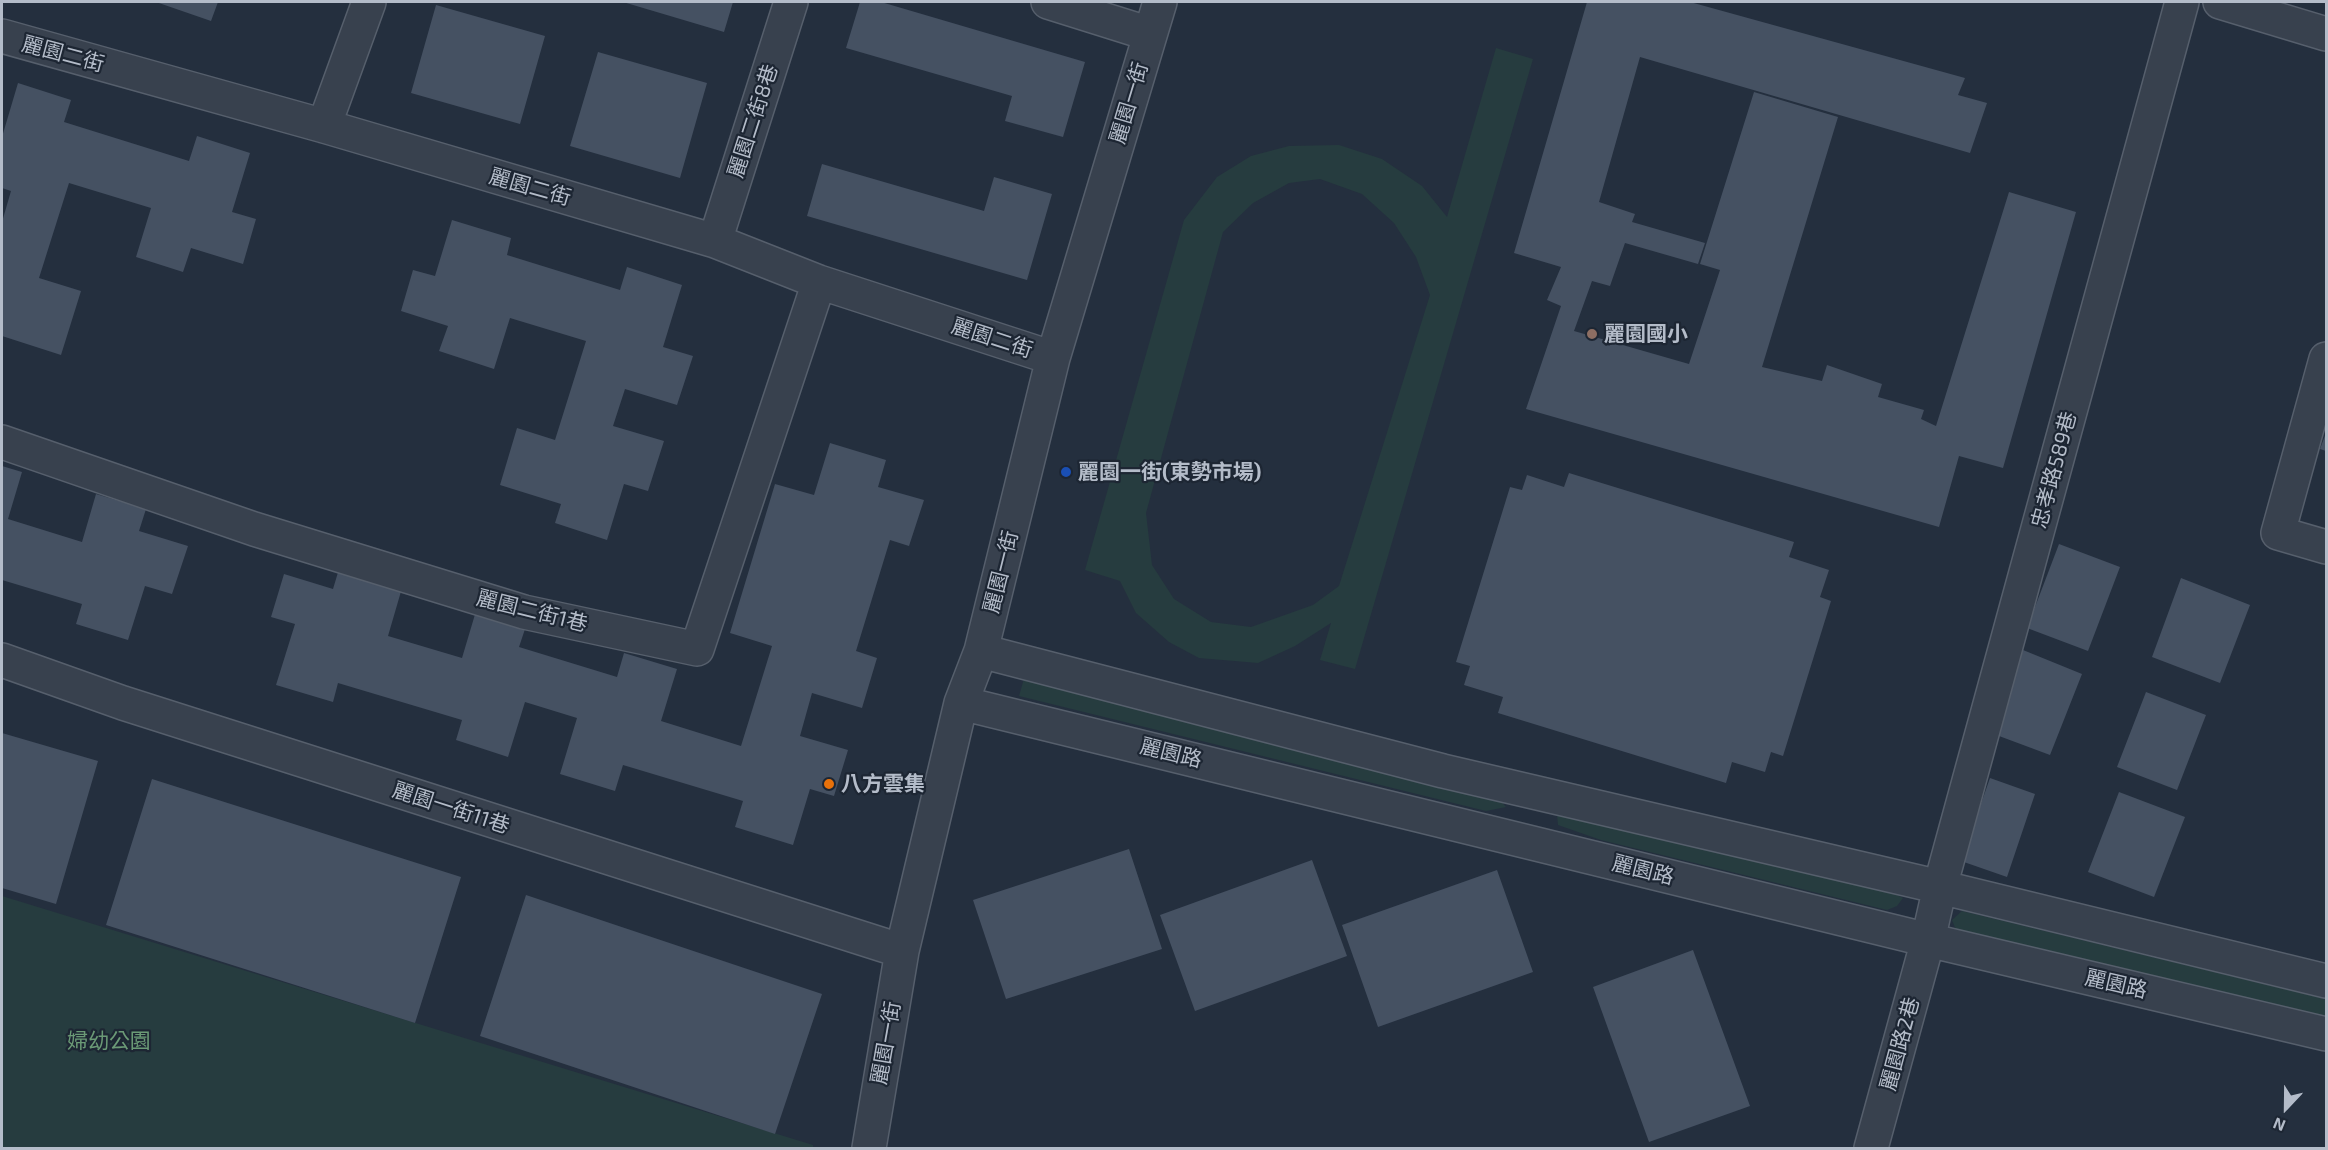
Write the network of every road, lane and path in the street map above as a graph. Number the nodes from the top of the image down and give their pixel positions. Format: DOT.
graph roads {
  1 [pos="369,2"];
  2 [pos="791,2"];
  3 [pos="1048,2"];
  4 [pos="1160,2"];
  5 [pos="2182,2"];
  6 [pos="2220,2"];
  7 [pos="1150,34"];
  8 [pos="2326,34"];
  9 [pos="2,36"];
  10 [pos="324,126"];
  11 [pos="715,241"];
  12 [pos="819,282"];
  13 [pos="1053,358"];
  14 [pos="2326,359"];
  15 [pos="2,442"];
  16 [pos="2326,547"];
  17 [pos="981,651"];
  18 [pos="2,660"];
  19 [pos="961,703"];
  20 [pos="1940,887"];
  21 [pos="1928,940"];
  22 [pos="902,951"];
  23 [pos="2326,981"];
  24 [pos="2326,1034"];
  25 [pos="869,1149"];
  26 [pos="1871,1149"];
  1 -- 10 [label="street"];
  2 -- 11 [label="street, 麗園二街8巷"];
  3 -- 7 [label="street"];
  4 -- 7 [label="street, 麗園一街"];
  5 -- 20 [label="street, 忠孝路589巷"];
  6 -- 8 [label="street"];
  7 -- 13 [label="street, 麗園一街"];
  9 -- 10 [label="street, 麗園二街"];
  10 -- 11 [label="street, 麗園二街"];
  11 -- 12 [label="street, 麗園二街"];
  12 -- 13 [label="street, 麗園二街"];
  12 -- 15 [label="street, 麗園二街1巷"];
  13 -- 17 [label="street, 麗園一街"];
  14 -- 16 [label="street"];
  17 -- 19 [label="street, 麗園一街"];
  17 -- 20 [label="street"];
  18 -- 22 [label="street, 麗園一街11巷"];
  19 -- 21 [label="street, 麗園路"];
  19 -- 22 [label="street, 麗園一街"];
  20 -- 21 [label="street, 忠孝路589巷"];
  20 -- 23 [label="street"];
  21 -- 24 [label="street, 麗園路"];
  21 -- 26 [label="street, 麗園路2巷"];
  22 -- 25 [label="street, 麗園一街"];
}
